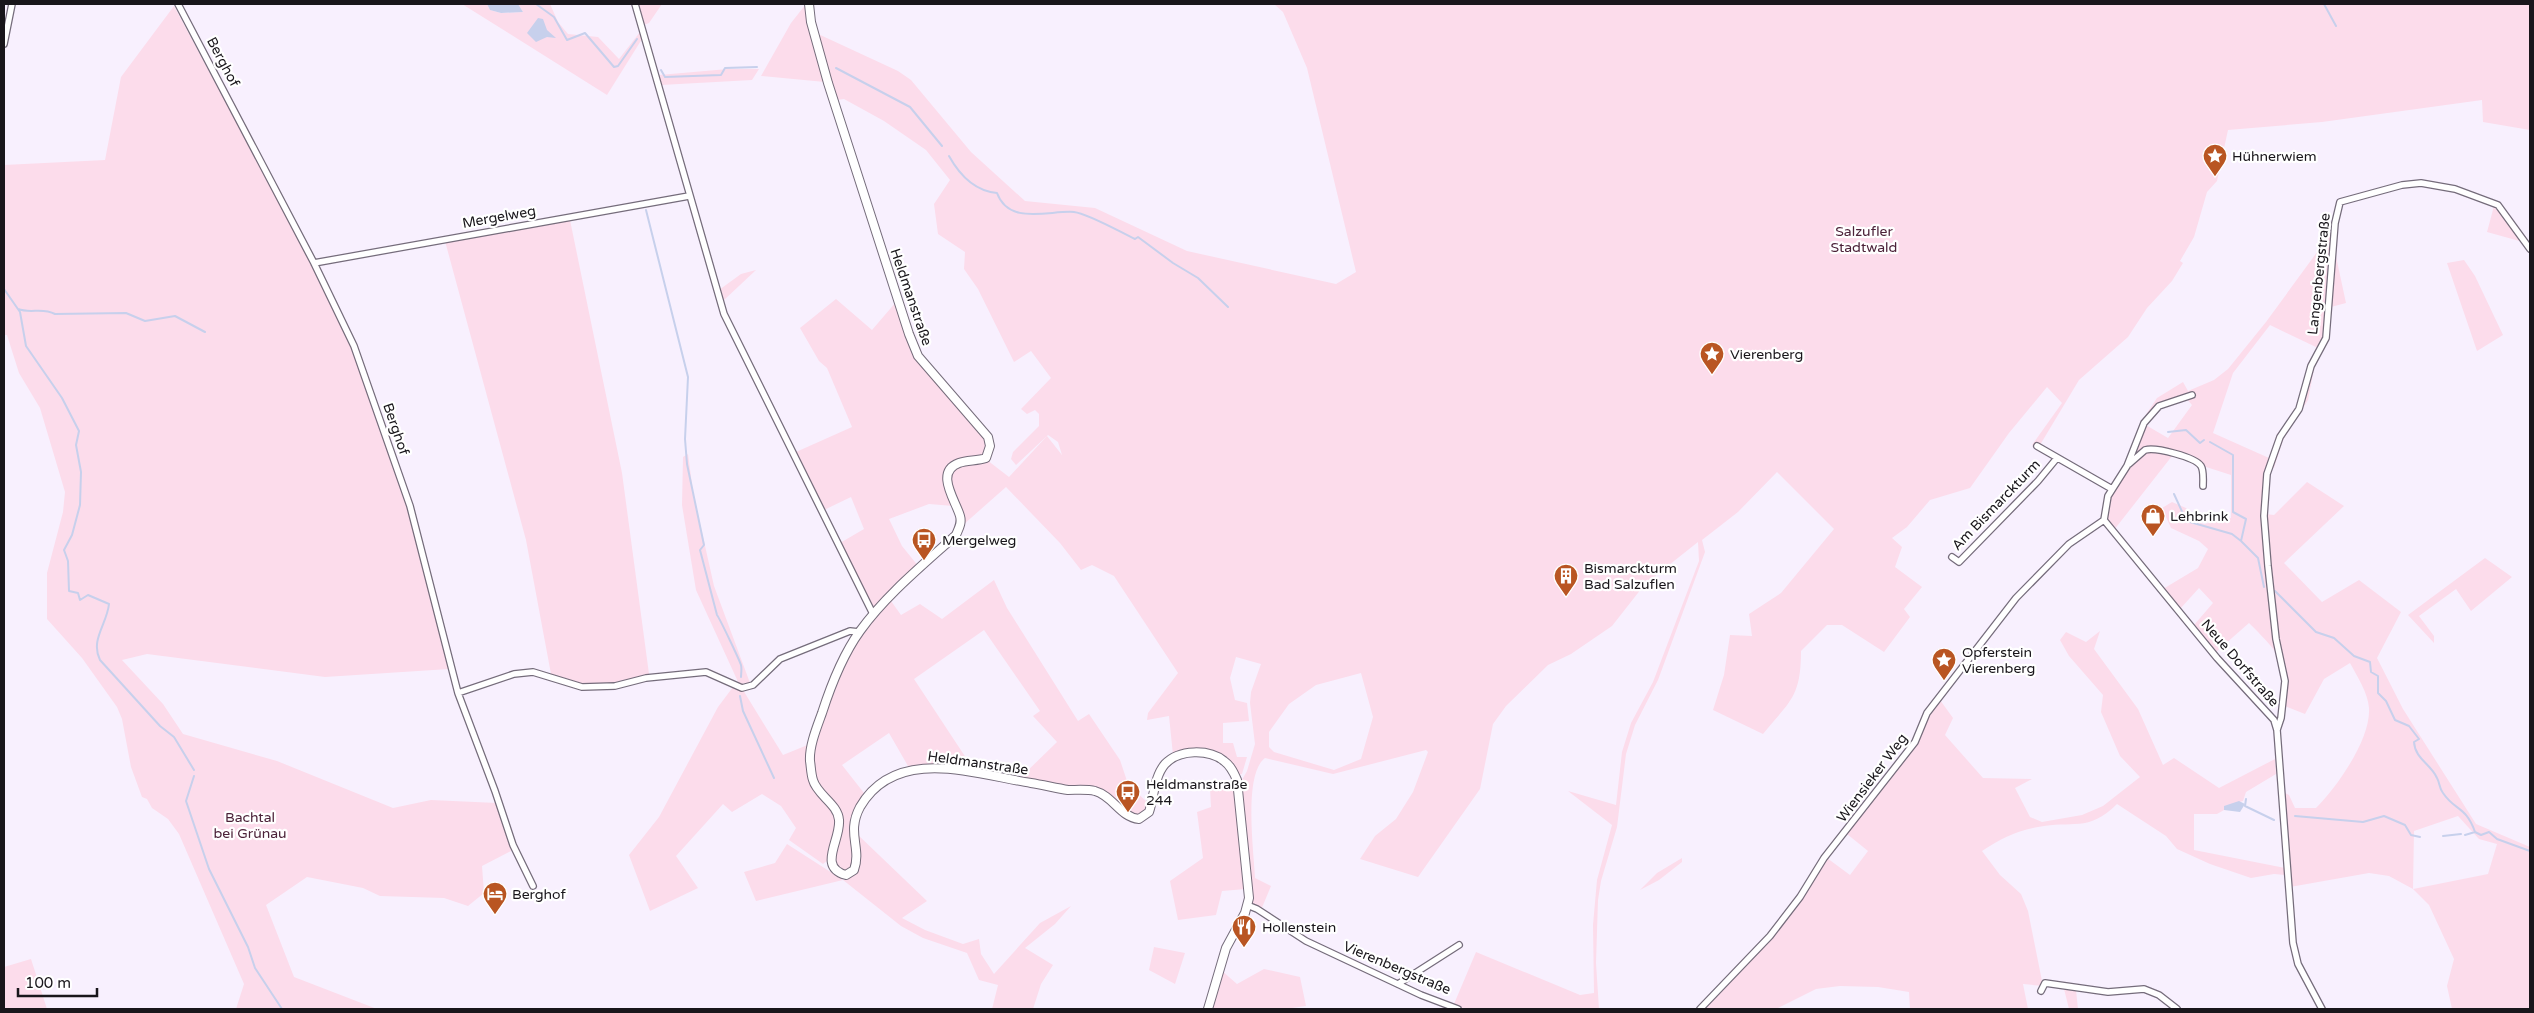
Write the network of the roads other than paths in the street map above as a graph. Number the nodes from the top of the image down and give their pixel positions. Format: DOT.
graph roads {
  1 [pos="12,4"];
  2 [pos="178,4"];
  3 [pos="635,4"];
  4 [pos="809,4"];
  5 [pos="4,44"];
  6 [pos="689,196"];
  7 [pos="2530,249"];
  8 [pos="314,263"];
  9 [pos="2192,395"];
  10 [pos="2037,446"];
  11 [pos="2056,458"];
  12 [pos="2127,466"];
  13 [pos="2203,486"];
  14 [pos="2112,489"];
  15 [pos="2104,520"];
  16 [pos="1952,557"];
  17 [pos="873,614"];
  18 [pos="859,632"];
  19 [pos="458,693"];
  20 [pos="2277,730"];
  21 [pos="533,886"];
  22 [pos="1247,905"];
  23 [pos="1459,945"];
  24 [pos="1398,984"];
  25 [pos="2041,991"];
  26 [pos="1208,1009"];
  27 [pos="1458,1009"];
  28 [pos="1700,1009"];
  29 [pos="2177,1009"];
  30 [pos="2322,1009"];
  1 -- 5 [label="street"];
  2 -- 8 [label="street, Berghof"];
  3 -- 6 [label="street"];
  4 -- 17 [label="main road, Heldmanstraße"];
  6 -- 8 [label="street, Mergelweg"];
  6 -- 17 [label="street"];
  7 -- 20 [label="street, Langenbergstraße"];
  8 -- 19 [label="street, Berghof"];
  9 -- 12 [label="street"];
  10 -- 11 [label="street, Am Bismarckturm"];
  11 -- 14 [label="street, Am Bismarckturm"];
  11 -- 16 [label="street, Am Bismarckturm"];
  12 -- 13 [label="street"];
  12 -- 14 [label="street"];
  14 -- 15 [label="street"];
  15 -- 20 [label="street, Neue Dorfstraße"];
  15 -- 28 [label="street, Wiensieker Weg"];
  17 -- 18 [label="main road, Heldmanstraße"];
  18 -- 19 [label="street"];
  18 -- 22 [label="main road, Heldmanstraße"];
  19 -- 21 [label="street, Berghof"];
  20 -- 30 [label="street, Neue Dorfstraße"];
  22 -- 24 [label="street, Vierenbergstraße"];
  22 -- 26 [label="main road"];
  23 -- 24 [label="street"];
  24 -- 27 [label="street, Vierenbergstraße"];
  25 -- 29 [label="street"];
}
